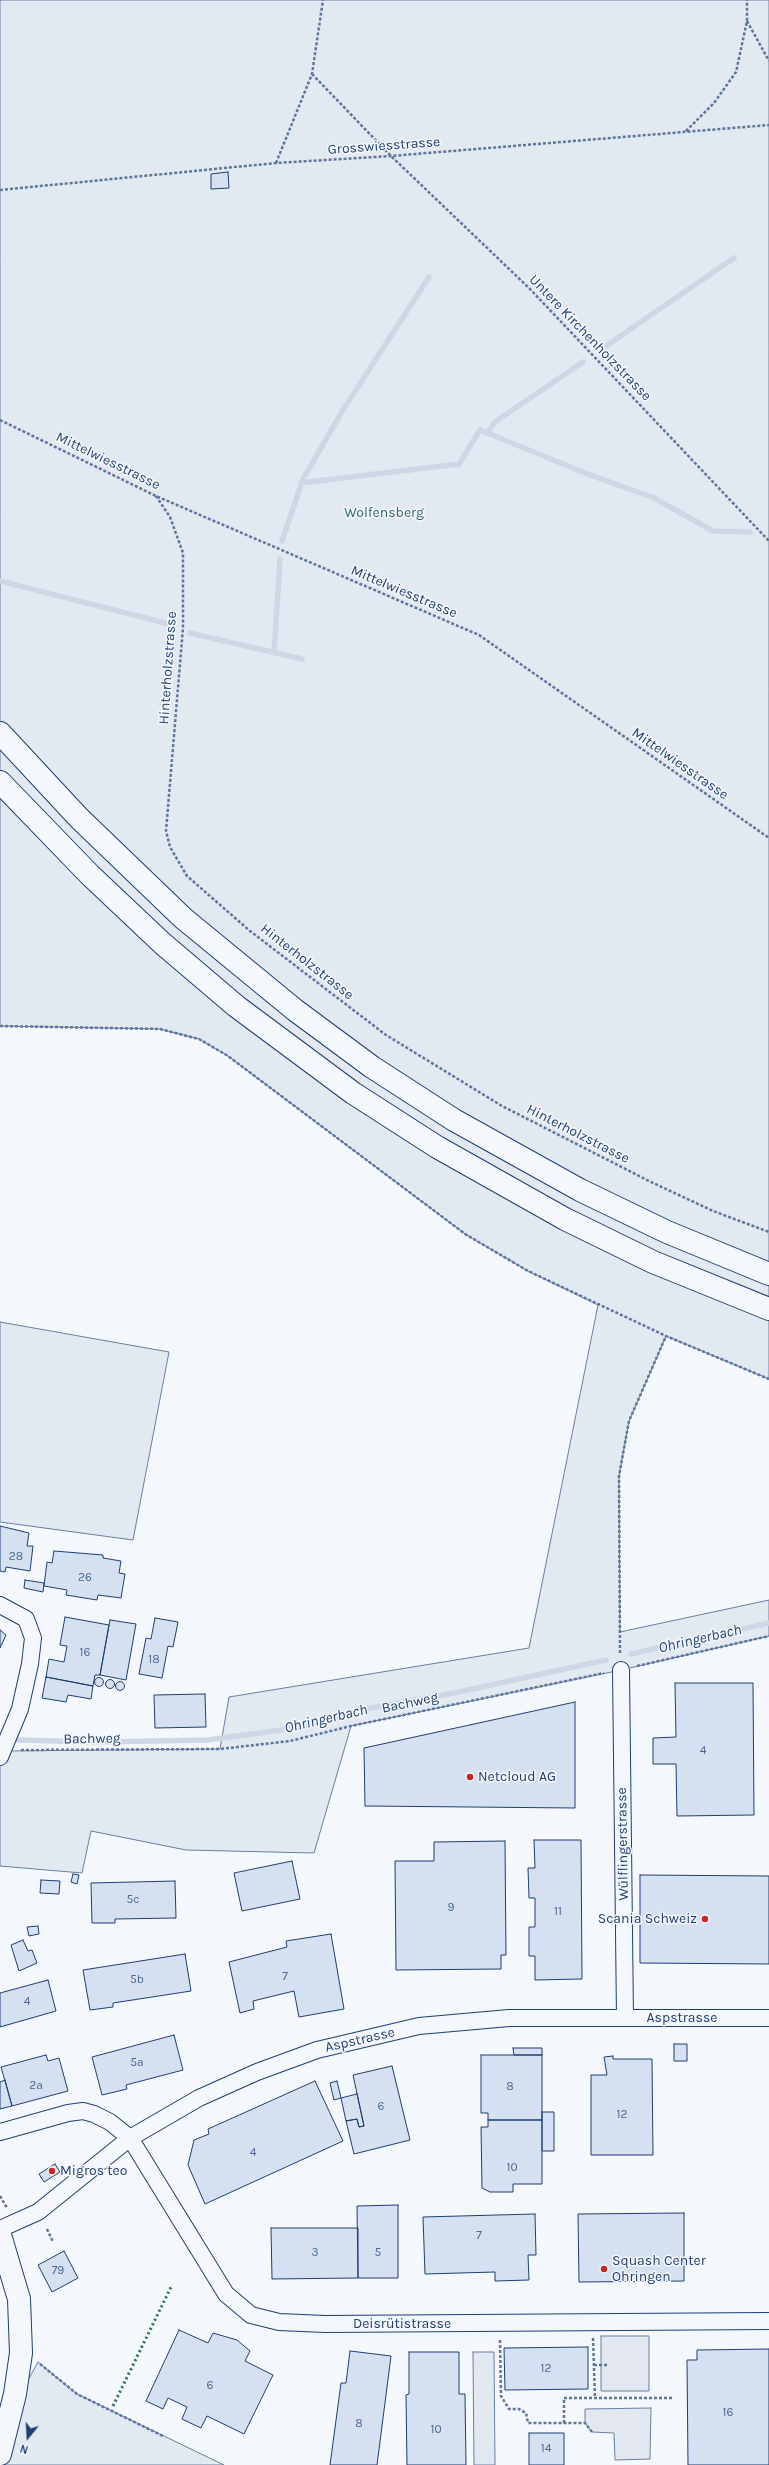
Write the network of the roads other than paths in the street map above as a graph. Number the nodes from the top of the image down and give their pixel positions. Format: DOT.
graph roads {
  1 [pos="0,733"];
  2 [pos="0,782"];
  3 [pos="769,1274"];
  4 [pos="698,1281"];
  5 [pos="769,1309"];
  6 [pos="769,1322"];
  7 [pos="0,1605"];
  8 [pos="621,1670"];
  9 [pos="1,1754"];
  10 [pos="625,2018"];
  11 [pos="769,2018"];
  12 [pos="0,2132"];
  13 [pos="130,2138"];
  14 [pos="0,2229"];
  15 [pos="0,2235"];
  16 [pos="769,2321"];
  17 [pos="0,2454"];
  1 -- 3 [label="main road"];
  2 -- 4 [label="main road"];
  4 -- 5 [label="main road"];
  4 -- 6 [label="main road"];
  7 -- 9 [label="street"];
  8 -- 10 [label="street, Wülflingerstrasse"];
  10 -- 11 [label="street, Aspstrasse"];
  10 -- 13 [label="street, Aspstrasse"];
  12 -- 13 [label="street, Deisrütistrasse"];
  13 -- 14 [label="street, Aspstrasse"];
  13 -- 16 [label="street, Deisrütistrasse"];
  15 -- 17 [label="main road"];
}
